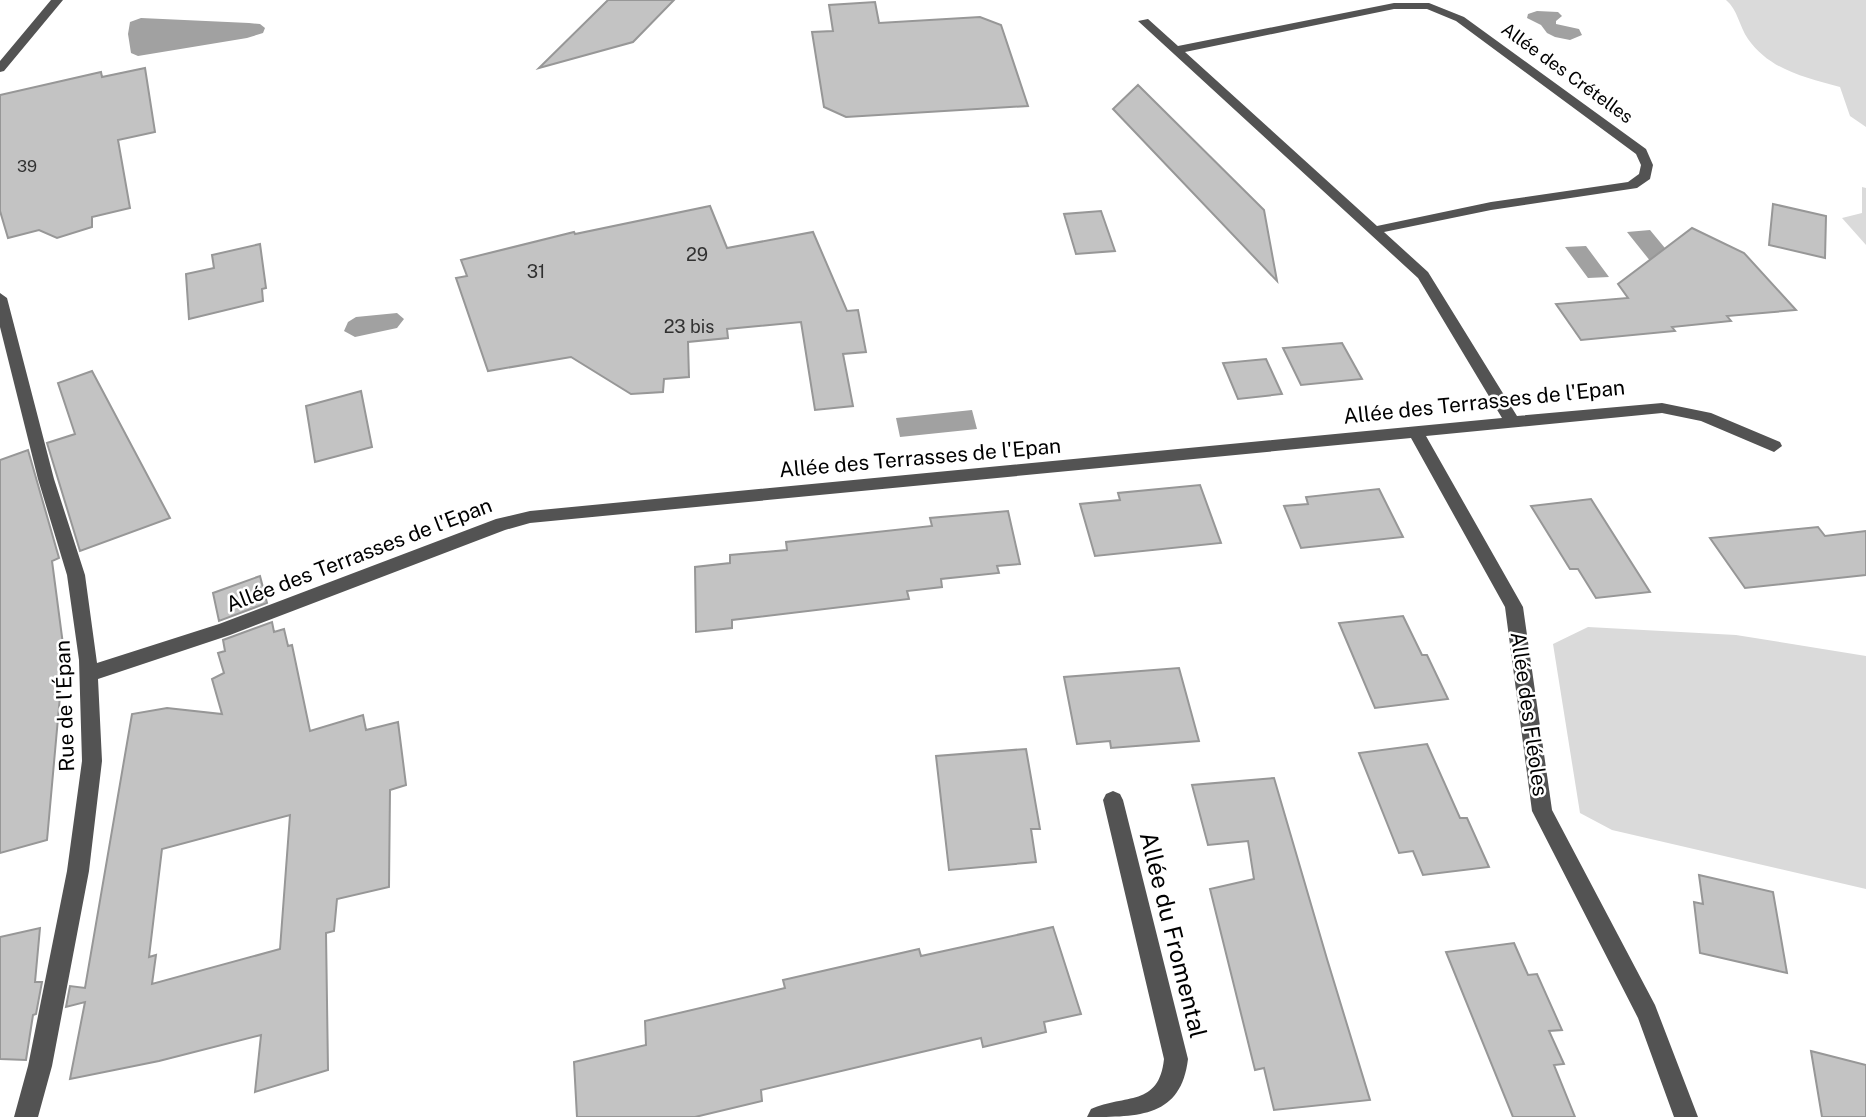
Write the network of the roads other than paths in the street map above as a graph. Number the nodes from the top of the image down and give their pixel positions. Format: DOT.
graph roads {
  1 [pos="57,0"];
  2 [pos="1144,21"];
  3 [pos="1176,50"];
  4 [pos="0,68"];
  5 [pos="1375,230"];
  6 [pos="1,301"];
  7 [pos="1512,421"];
  8 [pos="1415,431"];
  9 [pos="1774,446"];
  10 [pos="89,674"];
  11 [pos="1113,800"];
  12 [pos="26,1117"];
  13 [pos="1099,1117"];
  14 [pos="1686,1117"];
  1 -- 4 [label="street"];
  2 -- 3 [label="street"];
  3 -- 5 [label="street"];
  3 -- 5 [label="street, Allée des Crételles"];
  5 -- 7 [label="street"];
  6 -- 10 [label="street, Rue de l'Épan"];
  7 -- 8 [label="street, Allée des Terrasses de l'Epan"];
  7 -- 9 [label="street, Allée des Terrasses de l'Epan"];
  8 -- 10 [label="street, Allée des Terrasses de l'Epan"];
  8 -- 14 [label="street, Allée des Fléoles"];
  10 -- 12 [label="street, Rue de l'Épan"];
  11 -- 13 [label="street, Allée du Fromental"];
}
